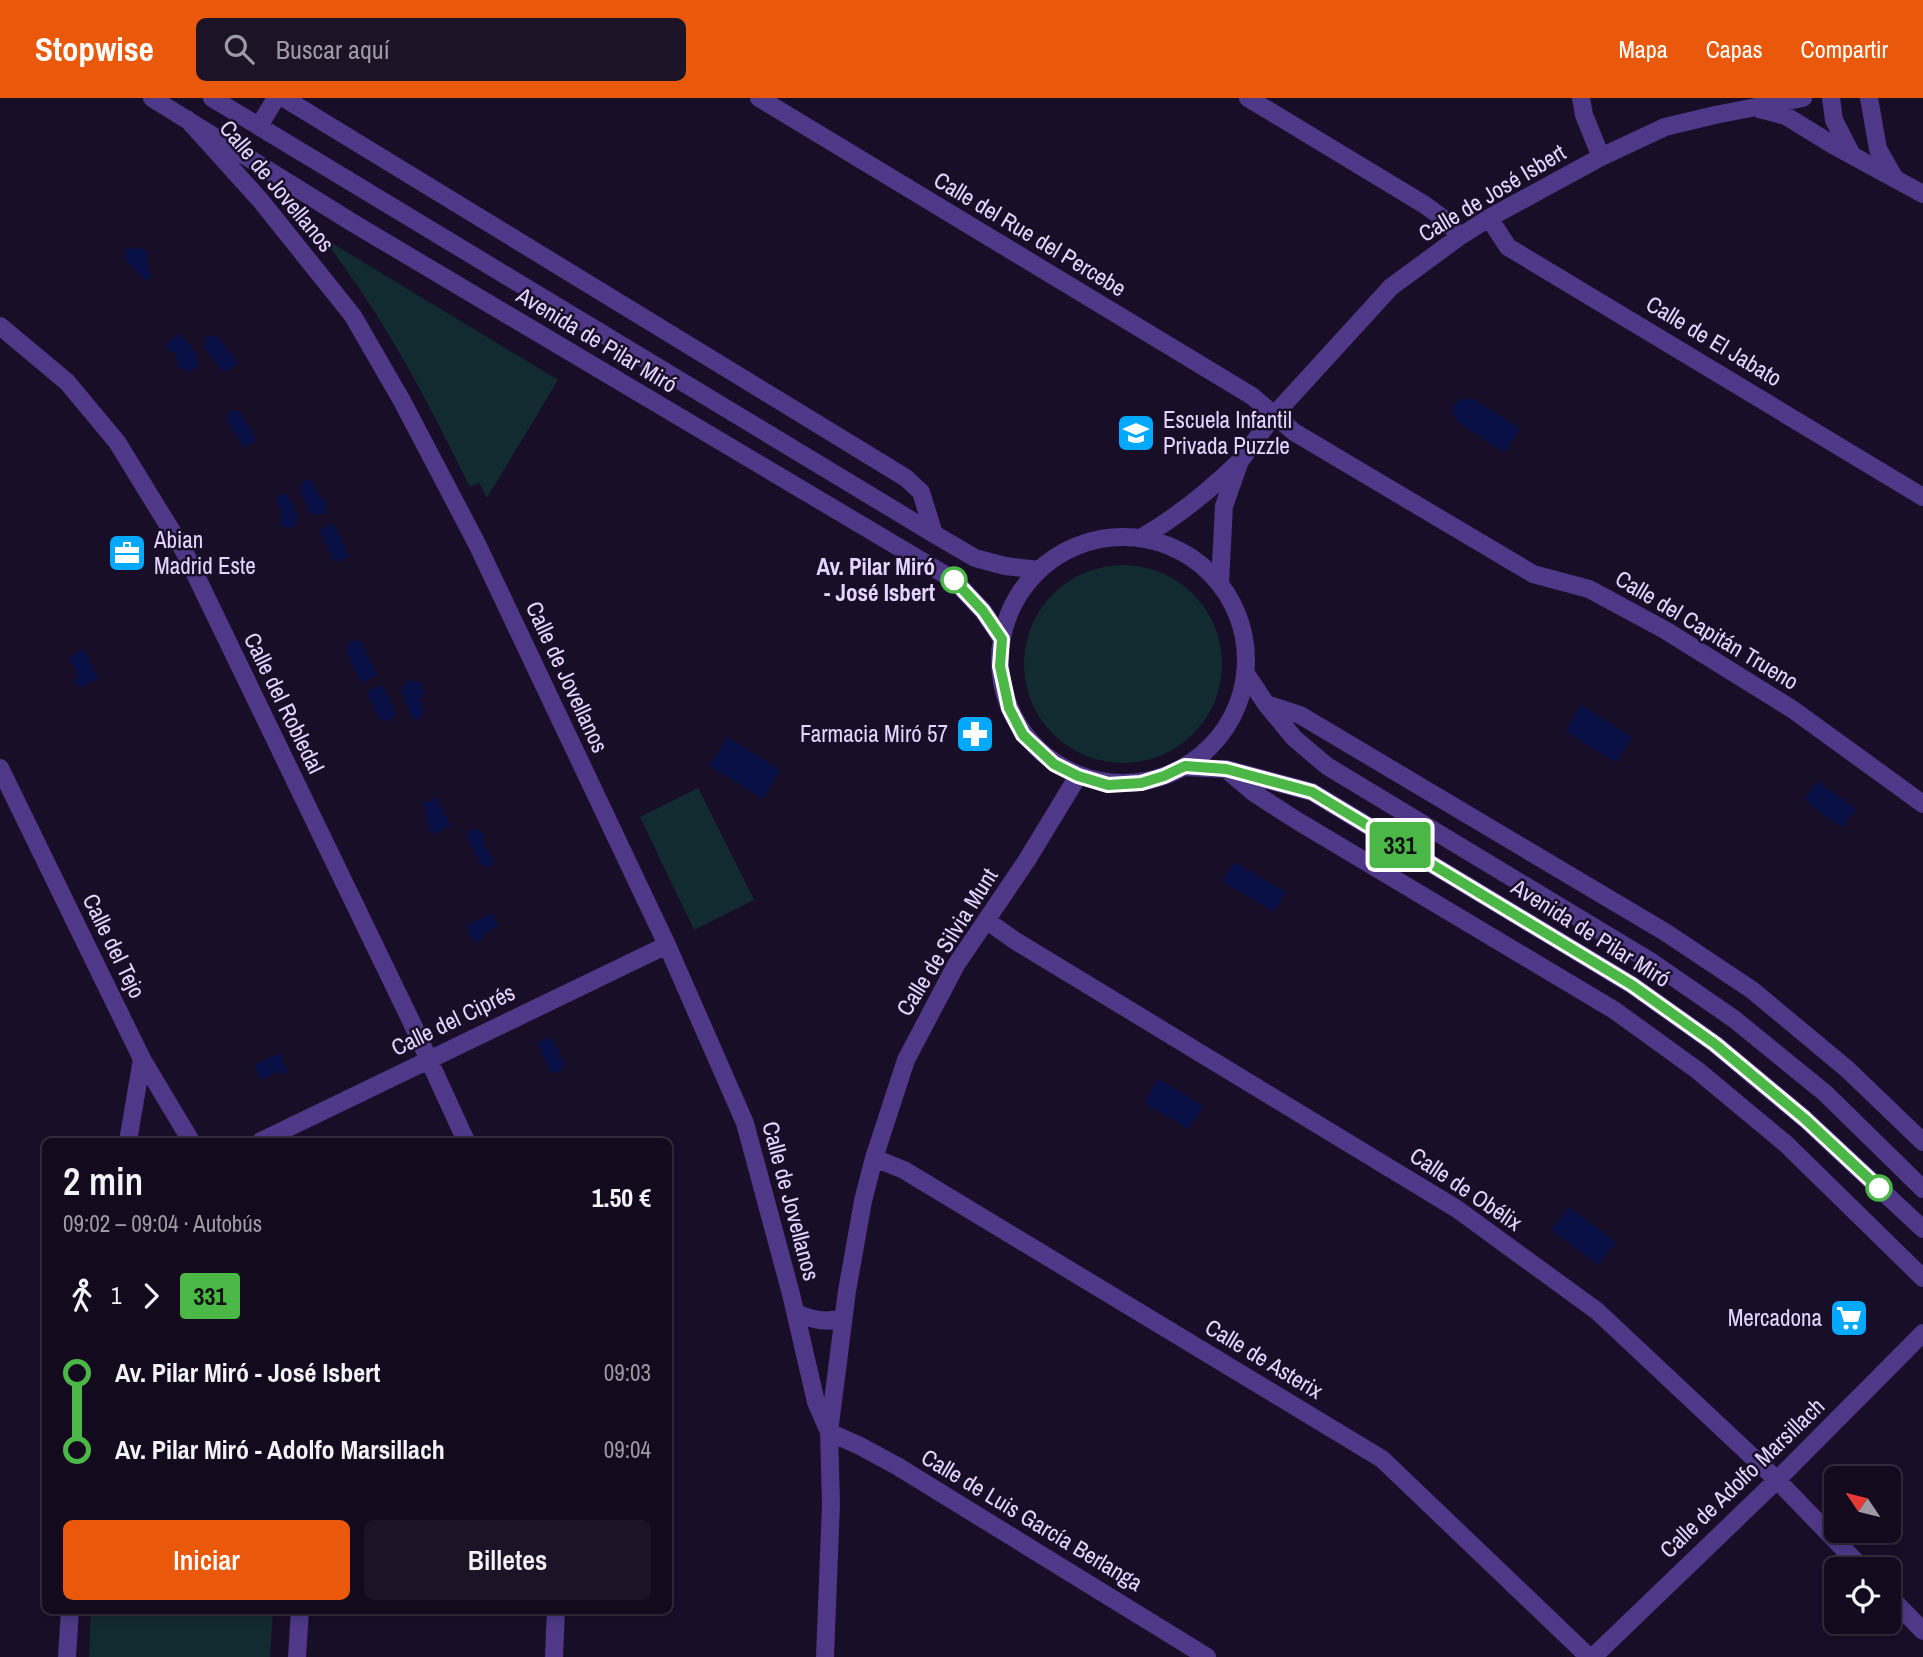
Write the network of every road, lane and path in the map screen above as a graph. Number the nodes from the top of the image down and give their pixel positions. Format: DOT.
graph roads {
  1 [pos="152,98"];
  2 [pos="212,98"];
  3 [pos="276,98"];
  4 [pos="284,98"];
  5 [pos="759,98"];
  6 [pos="1248,98"];
  7 [pos="1581,98"];
  8 [pos="1803,98"];
  9 [pos="1831,98"];
  10 [pos="1869,98"];
  11 [pos="1757,108"];
  12 [pos="187,119"];
  13 [pos="258,126"];
  14 [pos="1852,155"];
  15 [pos="1601,157"];
  16 [pos="1894,177"];
  17 [pos="1923,194"];
  18 [pos="1489,218"];
  19 [pos="1459,237"];
  20 [pos="0,326"];
  21 [pos="1275,414"];
  22 [pos="1240,461"];
  23 [pos="1923,497"];
  24 [pos="934,534"];
  25 [pos="1144,536"];
  26 [pos="1039,570"];
  27 [pos="1220,583"];
  28 [pos="1002,639"];
  29 [pos="1245,672"];
  30 [pos="1266,704"];
  31 [pos="1185,766"];
  32 [pos="0,768"];
  33 [pos="1226,769"];
  34 [pos="1078,776"];
  35 [pos="1923,804"];
  36 [pos="986,920"];
  37 [pos="667,945"];
  38 [pos="142,1059"];
  39 [pos="429,1059"];
  40 [pos="129,1138"];
  41 [pos="189,1138"];
  42 [pos="267,1138"];
  43 [pos="465,1138"];
  44 [pos="1923,1142"];
  45 [pos="874,1158"];
  46 [pos="1923,1189"];
  47 [pos="1923,1230"];
  48 [pos="1923,1278"];
  49 [pos="796,1312"];
  50 [pos="843,1318"];
  51 [pos="1923,1333"];
  52 [pos="829,1433"];
  53 [pos="1777,1480"];
  54 [pos="1851,1557"];
  55 [pos="1901,1608"];
  56 [pos="70,1614"];
  57 [pos="300,1614"];
  58 [pos="556,1614"];
  59 [pos="1923,1631"];
  60 [pos="1196,1654"];
  61 [pos="67,1657"];
  62 [pos="297,1657"];
  63 [pos="554,1657"];
  64 [pos="825,1657"];
  65 [pos="1591,1657"];
  1 -- 12 [label="street, Avenida de Pilar Miró"];
  2 -- 13 [label="street, Avenida de Pilar Miró"];
  3 -- 13 [label="street"];
  4 -- 24 [label="street, Avenida de Pilar Miró"];
  5 -- 21 [label="street, Calle del Rue del Percebe"];
  6 -- 19 [label="street"];
  7 -- 15 [label="street"];
  8 -- 11 [label="street, Calle de José Isbert"];
  9 -- 14 [label="street"];
  10 -- 16 [label="street"];
  11 -- 14 [label="street"];
  11 -- 15 [label="street, Calle de José Isbert"];
  12 -- 28 [label="street, Avenida de Pilar Miró"];
  12 -- 37 [label="street, Calle de Jovellanos"];
  13 -- 24 [label="street, Avenida de Pilar Miró"];
  14 -- 16 [label="street"];
  15 -- 18 [label="street, Calle de José Isbert"];
  16 -- 17 [label="street"];
  18 -- 19 [label="street, Calle de José Isbert"];
  18 -- 23 [label="street, Calle de El Jabato"];
  19 -- 21 [label="street, Calle de José Isbert"];
  20 -- 39 [label="street, Calle del Robledal"];
  21 -- 22 [label="street, Calle de José Isbert"];
  21 -- 35 [label="street, Calle del Capitán Trueno"];
  22 -- 25 [label="street, Calle de José Isbert"];
  22 -- 27 [label="street, Calle de José Isbert"];
  24 -- 26 [label="street, Avenida de Pilar Miró"];
  25 -- 26 [label="street"];
  25 -- 27 [label="street"];
  26 -- 28 [label="street"];
  27 -- 29 [label="street"];
  28 -- 34 [label="street"];
  29 -- 30 [label="street, Avenida de Pilar Miró"];
  29 -- 31 [label="street"];
  30 -- 44 [label="street, Avenida de Pilar Miró"];
  30 -- 46 [label="street, Avenida de Pilar Miró"];
  31 -- 33 [label="street, Avenida de Pilar Miró"];
  31 -- 34 [label="street"];
  32 -- 38 [label="street, Calle del Tejo"];
  33 -- 47 [label="street, Avenida de Pilar Miró"];
  33 -- 48 [label="street"];
  34 -- 36 [label="street, Calle de Silvia Munt"];
  36 -- 45 [label="street, Calle de Silvia Munt"];
  36 -- 53 [label="street, Calle de Obélix"];
  37 -- 39 [label="street, Calle del Ciprés"];
  37 -- 49 [label="street, Calle de Jovellanos"];
  38 -- 40 [label="street"];
  38 -- 41 [label="street, Calle del Tejo"];
  39 -- 42 [label="street, Calle del Ciprés"];
  39 -- 43 [label="street, Calle del Robledal"];
  45 -- 50 [label="street, Calle de Silvia Munt"];
  45 -- 65 [label="street, Calle de Asterix"];
  49 -- 50 [label="street, Calle de Jovellanos"];
  49 -- 52 [label="street, Calle de Jovellanos"];
  50 -- 52 [label="street, Calle de Silvia Munt"];
  51 -- 53 [label="street, Calle de Adolfo Marsillach"];
  52 -- 60 [label="street, Calle de Luis García Berlanga"];
  52 -- 64 [label="street, Calle de Jovellanos"];
  53 -- 54 [label="street, Calle de Obélix"];
  53 -- 65 [label="street, Calle de Adolfo Marsillach"];
  55 -- 59 [label="street"];
  56 -- 61 [label="street"];
  57 -- 62 [label="street"];
  58 -- 63 [label="street"];
}
